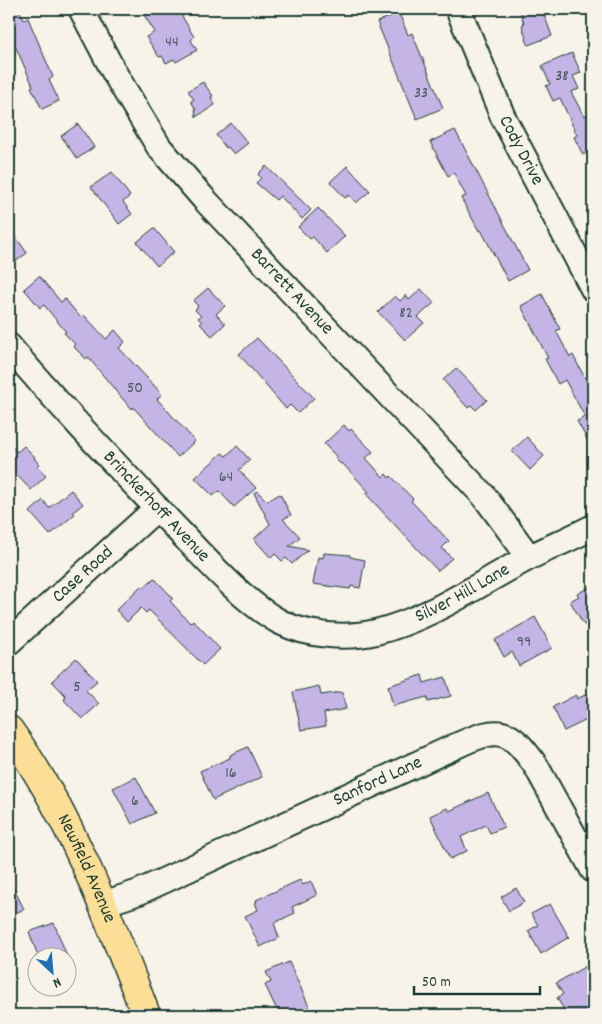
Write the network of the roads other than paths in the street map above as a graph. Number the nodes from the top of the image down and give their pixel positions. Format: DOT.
graph roads {
  1 [pos="81,9"];
  2 [pos="458,9"];
  3 [pos="593,289"];
  4 [pos="9,346"];
  5 [pos="157,508"];
  6 [pos="593,527"];
  7 [pos="529,558"];
  8 [pos="325,634"];
  9 [pos="9,642"];
  10 [pos="9,730"];
  11 [pos="593,870"];
  12 [pos="103,904"];
  13 [pos="146,1015"];
  1 -- 7 [label="street, Barrett Avenue"];
  2 -- 3 [label="street, Cody Drive"];
  4 -- 5 [label="street, Brinckerhoff Avenue"];
  5 -- 8 [label="street, Brinckerhoff Avenue"];
  5 -- 9 [label="street, Case Road"];
  6 -- 7 [label="street, Silver Hill Lane"];
  7 -- 8 [label="street, Silver Hill Lane"];
  10 -- 12 [label="main road, Newfield Avenue"];
  11 -- 12 [label="street, Sanford Lane"];
  12 -- 13 [label="main road, Newfield Avenue"];
}
